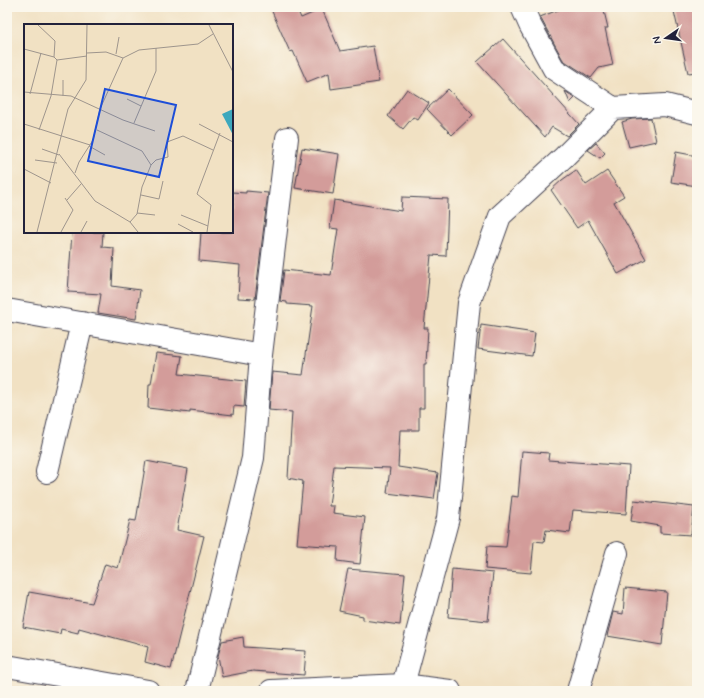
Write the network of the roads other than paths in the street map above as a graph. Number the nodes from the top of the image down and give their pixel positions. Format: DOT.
graph roads {
  1 [pos="522,7"];
  2 [pos="613,108"];
  3 [pos="697,114"];
  4 [pos="287,138"];
  5 [pos="7,310"];
  6 [pos="82,323"];
  7 [pos="260,355"];
  8 [pos="47,472"];
  9 [pos="617,553"];
  10 [pos="7,666"];
  11 [pos="403,685"];
  12 [pos="148,691"];
  13 [pos="197,691"];
  14 [pos="271,691"];
  15 [pos="450,691"];
  16 [pos="578,691"];
  1 -- 2 [label="street"];
  2 -- 3 [label="street"];
  2 -- 11 [label="street"];
  4 -- 7 [label="street"];
  5 -- 6 [label="street"];
  6 -- 7 [label="street"];
  6 -- 8 [label="street"];
  7 -- 13 [label="street"];
  9 -- 16 [label="street"];
  10 -- 12 [label="street"];
  11 -- 14 [label="street"];
  11 -- 15 [label="street"];
}
